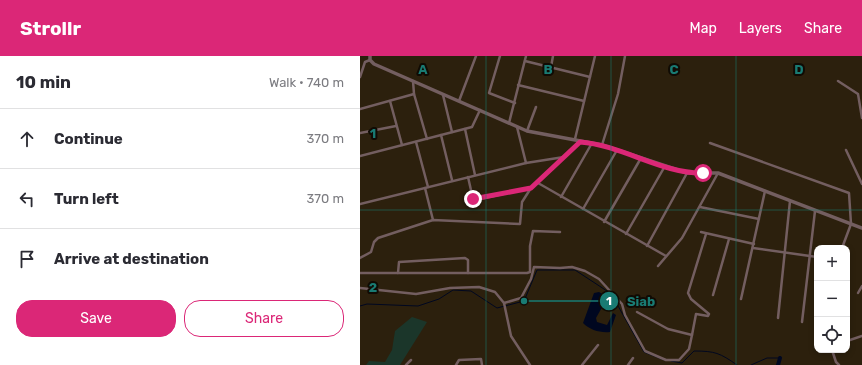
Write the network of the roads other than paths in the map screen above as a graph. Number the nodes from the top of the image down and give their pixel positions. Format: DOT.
graph roads {
  1 [pos="476,56"];
  2 [pos="500,56"];
  3 [pos="526,56"];
  4 [pos="554,56"];
  5 [pos="595,56"];
  6 [pos="625,56"];
  7 [pos="370,58"];
  8 [pos="525,62"];
  9 [pos="551,68"];
  10 [pos="360,77"];
  11 [pos="590,77"];
  12 [pos="413,81"];
  13 [pos="838,81"];
  14 [pos="518,85"];
  15 [pos="414,94"];
  16 [pos="443,94"];
  17 [pos="390,101"];
  18 [pos="459,101"];
  19 [pos="584,101"];
  20 [pos="515,103"];
  21 [pos="536,107"];
  22 [pos="360,109"];
  23 [pos="480,110"];
  24 [pos="862,118"];
  25 [pos="509,123"];
  26 [pos="396,126"];
  27 [pos="517,126"];
  28 [pos="465,129"];
  29 [pos="527,130"];
  30 [pos="452,132"];
  31 [pos="360,133"];
  32 [pos="441,135"];
  33 [pos="427,139"];
  34 [pos="575,139"];
  35 [pos="416,142"];
  36 [pos="580,142"];
  37 [pos="593,142"];
  38 [pos="710,143"];
  39 [pos="402,145"];
  40 [pos="602,145"];
  41 [pos="617,150"];
  42 [pos="846,150"];
  43 [pos="360,156"];
  44 [pos="564,157"];
  45 [pos="642,158"];
  46 [pos="526,163"];
  47 [pos="665,166"];
  48 [pos="687,173"];
  49 [pos="718,173"];
  50 [pos="475,175"];
  51 [pos="468,177"];
  52 [pos="452,180"];
  53 [pos="538,183"];
  54 [pos="862,184"];
  55 [pos="427,187"];
  56 [pos="531,188"];
  57 [pos="765,191"];
  58 [pos="561,197"];
  59 [pos="790,201"];
  60 [pos="360,204"];
  61 [pos="700,207"];
  62 [pos="583,209"];
  63 [pos="814,211"];
  64 [pos="759,219"];
  65 [pos="433,220"];
  66 [pos="604,222"];
  67 [pos="851,224"];
  68 [pos="862,228"];
  69 [pos="560,232"];
  70 [pos="701,232"];
  71 [pos="626,234"];
  72 [pos="706,234"];
  73 [pos="729,239"];
  74 [pos="754,244"];
  75 [pos="843,245"];
  76 [pos="647,246"];
  77 [pos="753,248"];
  78 [pos="785,253"];
  79 [pos="666,256"];
  80 [pos="810,256"];
  81 [pos="814,256"];
  82 [pos="360,258"];
  83 [pos="658,266"];
  84 [pos="531,268"];
  85 [pos="398,273"];
  86 [pos="468,273"];
  87 [pos="360,274"];
  88 [pos="862,286"];
  89 [pos="360,288"];
  90 [pos="858,293"];
  91 [pos="713,295"];
  92 [pos="740,299"];
  93 [pos="504,304"];
  94 [pos="637,312"];
  95 [pos="778,318"];
  96 [pos="802,322"];
  97 [pos="692,334"];
  98 [pos="862,336"];
  99 [pos="850,340"];
  100 [pos="598,345"];
  101 [pos="833,353"];
  102 [pos="633,358"];
  103 [pos="412,360"];
  104 [pos="406,365"];
  105 [pos="456,365"];
  106 [pos="482,365"];
  107 [pos="530,365"];
  108 [pos="582,365"];
  109 [pos="628,365"];
  110 [pos="839,365"];
  1 -- 18 [label="street"];
  2 -- 20 [label="street"];
  3 -- 8 [label="street"];
  4 -- 9 [label="street"];
  5 -- 11 [label="street"];
  6 -- 40 [label="street"];
  7 -- 10 [label="street"];
  7 -- 12 [label="street"];
  8 -- 9 [label="street"];
  8 -- 14 [label="street"];
  9 -- 11 [label="street"];
  11 -- 19 [label="street"];
  12 -- 15 [label="street"];
  12 -- 16 [label="street"];
  13 -- 24 [label="street"];
  14 -- 19 [label="street"];
  14 -- 20 [label="street"];
  15 -- 17 [label="street"];
  15 -- 33 [label="street"];
  16 -- 18 [label="street"];
  16 -- 30 [label="street"];
  17 -- 22 [label="street"];
  17 -- 26 [label="street"];
  18 -- 23 [label="street"];
  19 -- 34 [label="street"];
  20 -- 25 [label="street"];
  21 -- 29 [label="street"];
  23 -- 25 [label="street"];
  23 -- 28 [label="street"];
  25 -- 27 [label="street"];
  26 -- 31 [label="street"];
  26 -- 39 [label="street"];
  27 -- 29 [label="street"];
  27 -- 46 [label="street"];
  28 -- 30 [label="street"];
  28 -- 50 [label="street"];
  29 -- 34 [label="street"];
  30 -- 32 [label="street"];
  32 -- 33 [label="street"];
  32 -- 52 [label="street"];
  33 -- 35 [label="street"];
  34 -- 36 [label="street"];
  35 -- 39 [label="street"];
  35 -- 55 [label="street"];
  36 -- 37 [label="street"];
  36 -- 44 [label="street"];
  37 -- 40 [label="street"];
  37 -- 58 [label="street"];
  38 -- 67 [label="street"];
  39 -- 43 [label="street"];
  40 -- 41 [label="street"];
  41 -- 45 [label="street"];
  41 -- 62 [label="street"];
  42 -- 54 [label="street"];
  44 -- 46 [label="street"];
  44 -- 53 [label="street"];
  45 -- 47 [label="street"];
  45 -- 66 [label="street"];
  46 -- 50 [label="street"];
  47 -- 48 [label="street"];
  47 -- 71 [label="street"];
  48 -- 49 [label="street"];
  48 -- 76 [label="street"];
  49 -- 57 [label="street"];
  49 -- 61 [label="street"];
  50 -- 51 [label="street"];
  51 -- 52 [label="street"];
  51 -- 56 [label="street"];
  52 -- 55 [label="street"];
  53 -- 56 [label="street"];
  53 -- 58 [label="street"];
  55 -- 60 [label="street"];
  55 -- 65 [label="street"];
  56 -- 65 [label="street"];
  57 -- 59 [label="street"];
  57 -- 64 [label="street"];
  58 -- 62 [label="street"];
  59 -- 63 [label="street"];
  59 -- 78 [label="street"];
  61 -- 64 [label="street"];
  61 -- 79 [label="street"];
  62 -- 66 [label="street"];
  63 -- 67 [label="street"];
  63 -- 80 [label="street"];
  64 -- 74 [label="street"];
  65 -- 82 [label="street"];
  66 -- 71 [label="street"];
  67 -- 68 [label="street"];
  67 -- 75 [label="street"];
  69 -- 84 [label="street"];
  70 -- 72 [label="street"];
  71 -- 76 [label="street"];
  72 -- 73 [label="street"];
  72 -- 97 [label="street"];
  73 -- 74 [label="street"];
  73 -- 91 [label="street"];
  74 -- 77 [label="street"];
  76 -- 79 [label="street"];
  77 -- 78 [label="street"];
  77 -- 92 [label="street"];
  78 -- 80 [label="street"];
  78 -- 95 [label="street"];
  79 -- 83 [label="street"];
  80 -- 81 [label="street"];
  80 -- 96 [label="street"];
  84 -- 86 [label="street"];
  84 -- 93 [label="street"];
  84 -- 97 [label="street"];
  85 -- 86 [label="street"];
  85 -- 86 [label="street"];
  85 -- 87 [label="street"];
  88 -- 90 [label="street"];
  89 -- 93 [label="street"];
  93 -- 107 [label="street"];
  94 -- 97 [label="street"];
  98 -- 99 [label="street"];
  100 -- 108 [label="street"];
  101 -- 110 [label="street"];
  102 -- 109 [label="street"];
  103 -- 104 [label="street"];
  105 -- 106 [label="street"];
}
